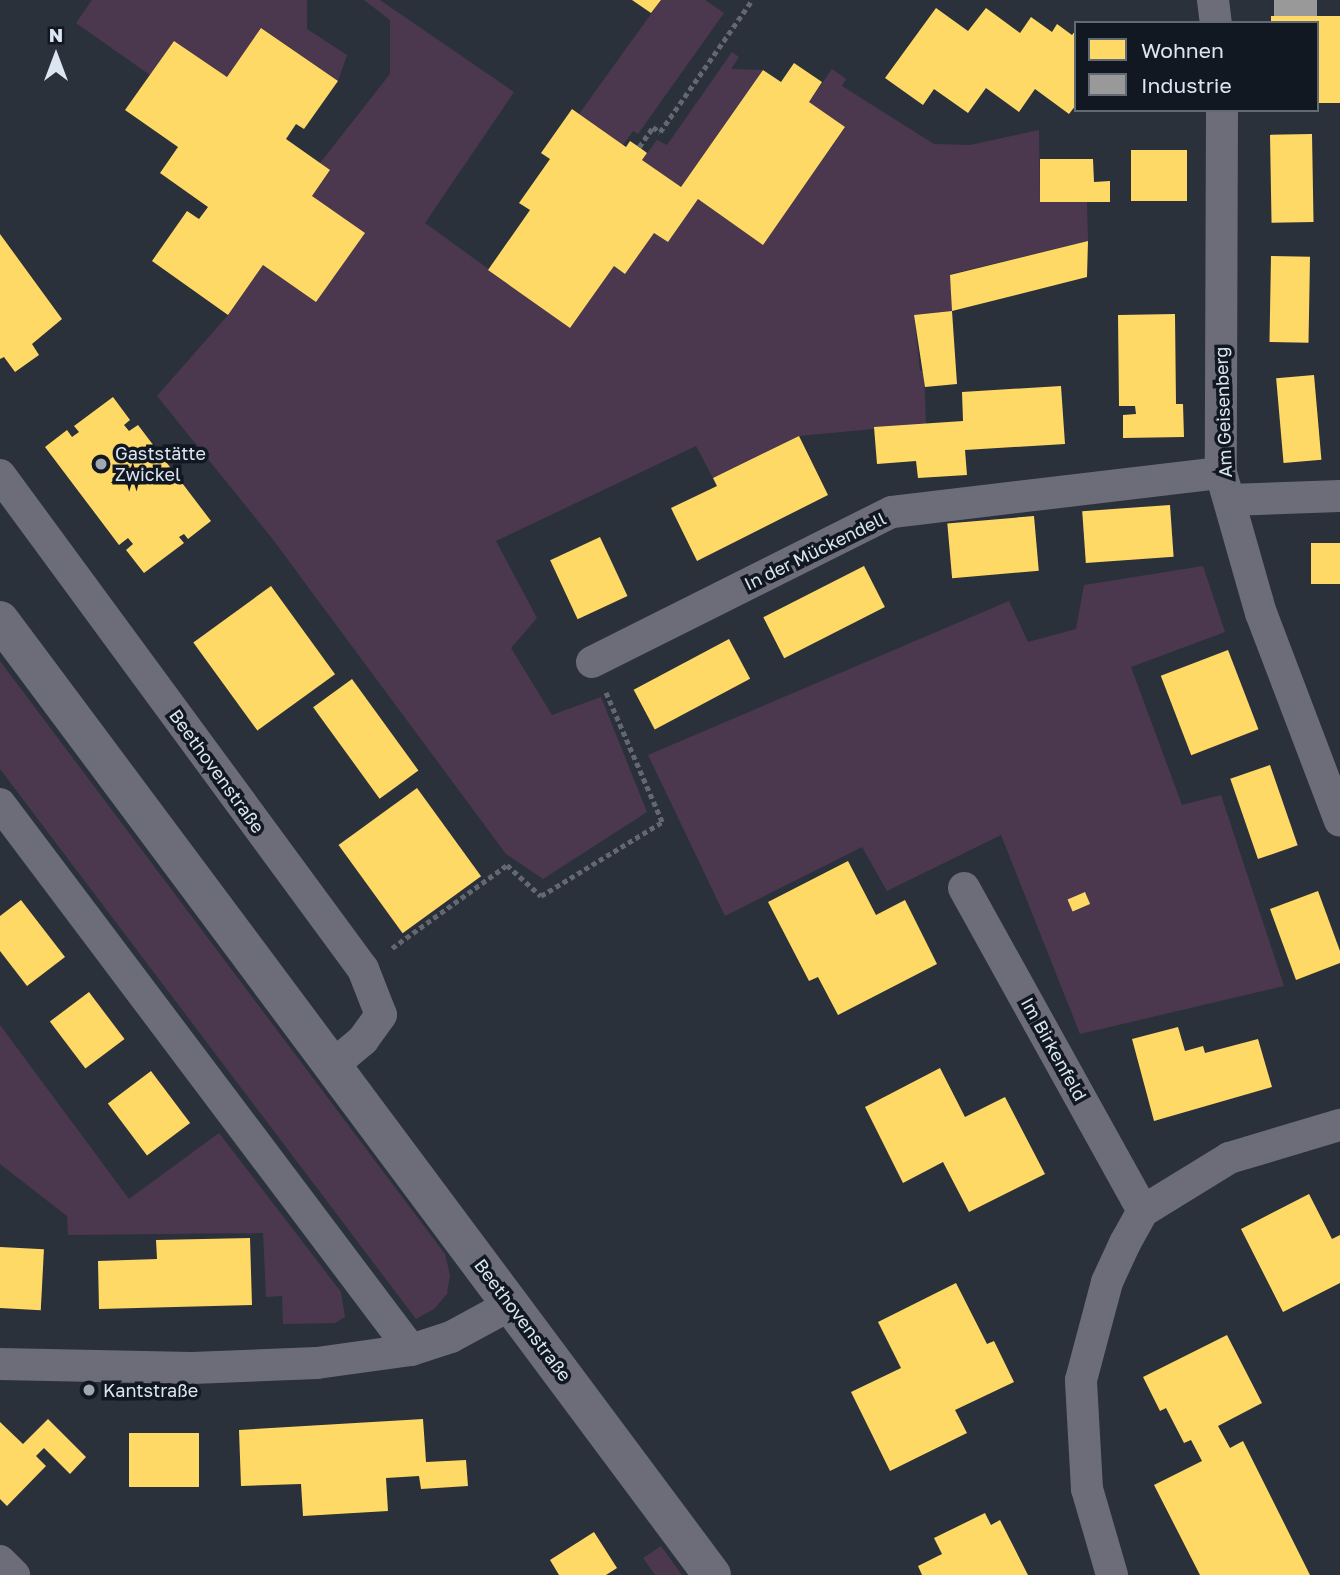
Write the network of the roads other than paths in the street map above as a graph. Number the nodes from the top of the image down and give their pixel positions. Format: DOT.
graph roads {
  1 [pos="1213,0"];
  2 [pos="1216,21"];
  3 [pos="1222,112"];
  4 [pos="0,475"];
  5 [pos="1225,487"];
  6 [pos="1340,496"];
  7 [pos="0,620"];
  8 [pos="592,662"];
  9 [pos="0,804"];
  10 [pos="1340,821"];
  11 [pos="964,888"];
  12 [pos="332,1066"];
  13 [pos="1340,1125"];
  14 [pos="1143,1211"];
  15 [pos="512,1304"];
  16 [pos="411,1350"];
  17 [pos="0,1364"];
  18 [pos="0,1561"];
  19 [pos="14,1575"];
  20 [pos="712,1575"];
  21 [pos="1112,1575"];
  1 -- 2 [label="street"];
  3 -- 5 [label="street, Am Geisenberg"];
  4 -- 12 [label="street, Beethovenstraße"];
  5 -- 6 [label="street, In der Mückendell"];
  5 -- 8 [label="street, In der Mückendell"];
  5 -- 10 [label="street, Am Geisenberg"];
  7 -- 12 [label="street, Beethovenstraße"];
  9 -- 16 [label="street"];
  11 -- 14 [label="street, Im Birkenfeld"];
  12 -- 15 [label="street, Beethovenstraße"];
  13 -- 14 [label="street"];
  14 -- 21 [label="street"];
  15 -- 16 [label="street"];
  15 -- 20 [label="street, Beethovenstraße"];
  16 -- 17 [label="street"];
  18 -- 19 [label="street"];
}
